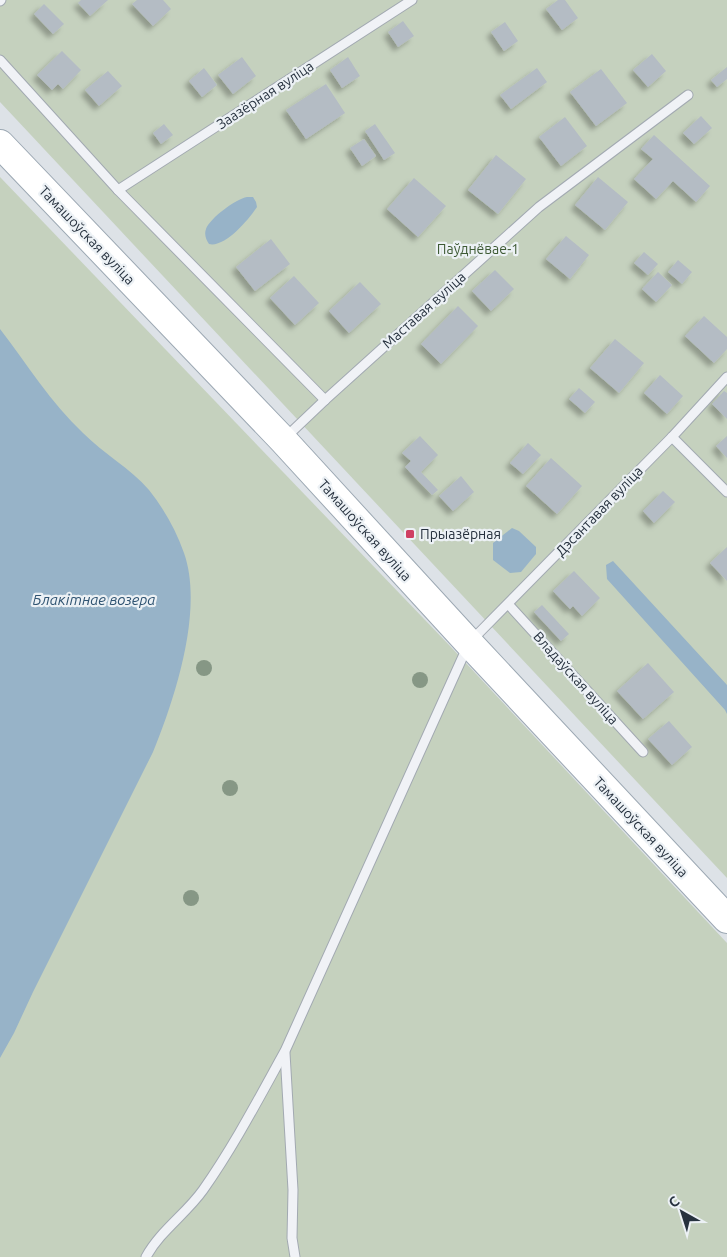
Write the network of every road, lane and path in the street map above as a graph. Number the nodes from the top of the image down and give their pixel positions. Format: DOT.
graph roads {
  1 [pos="412,0"];
  2 [pos="0,60"];
  3 [pos="688,95"];
  4 [pos="0,144"];
  5 [pos="118,190"];
  6 [pos="727,377"];
  7 [pos="324,400"];
  8 [pos="672,437"];
  9 [pos="283,440"];
  10 [pos="727,492"];
  11 [pos="508,604"];
  12 [pos="469,644"];
  13 [pos="643,752"];
  14 [pos="727,919"];
  15 [pos="285,1051"];
  16 [pos="146,1257"];
  17 [pos="295,1257"];
  1 -- 5 [label="lane, Заазёрная вуліца"];
  2 -- 5 [label="lane"];
  3 -- 7 [label="lane, Маставая вуліца"];
  4 -- 9 [label="main road, Тамашоўская вуліца"];
  5 -- 7 [label="lane"];
  6 -- 8 [label="lane, Дэсантавая вуліца"];
  7 -- 9 [label="lane, Маставая вуліца"];
  8 -- 10 [label="lane"];
  8 -- 11 [label="lane, Дэсантавая вуліца"];
  9 -- 12 [label="main road, Тамашоўская вуліца"];
  11 -- 12 [label="lane, Дэсантавая вуліца"];
  11 -- 13 [label="lane, Владаўская вуліца"];
  12 -- 14 [label="main road, Тамашоўская вуліца"];
  12 -- 15 [label="lane, Дэсантавая вуліца"];
  15 -- 16 [label="lane, Дэсантавая вуліца"];
  15 -- 17 [label="lane"];
}
